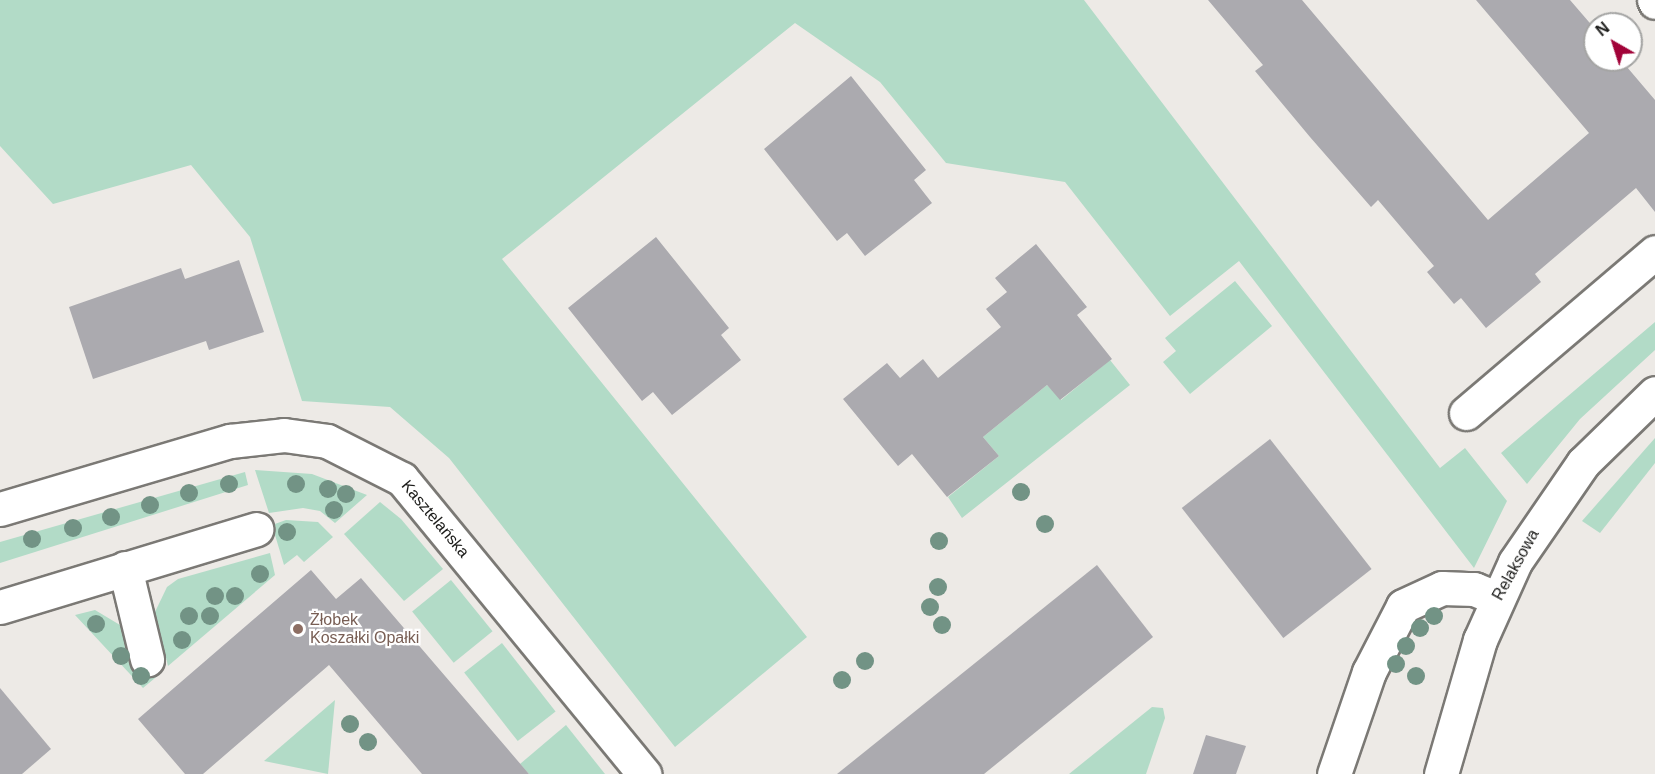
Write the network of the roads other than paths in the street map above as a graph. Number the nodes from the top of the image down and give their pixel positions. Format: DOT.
graph roads {
  1 [pos="1655,252"];
  2 [pos="1655,393"];
  3 [pos="1466,413"];
  4 [pos="0,509"];
  5 [pos="256,529"];
  6 [pos="125,568"];
  7 [pos="1496,598"];
  8 [pos="0,607"];
  9 [pos="147,659"];
  10 [pos="644,774"];
  11 [pos="1334,774"];
  12 [pos="1441,774"];
  1 -- 3 [label="street"];
  2 -- 7 [label="street, Relaksowa"];
  4 -- 10 [label="street, Kasztelańska"];
  5 -- 6 [label="street"];
  6 -- 8 [label="street"];
  6 -- 9 [label="street"];
  7 -- 11 [label="street"];
  7 -- 12 [label="street, Relaksowa"];
}
